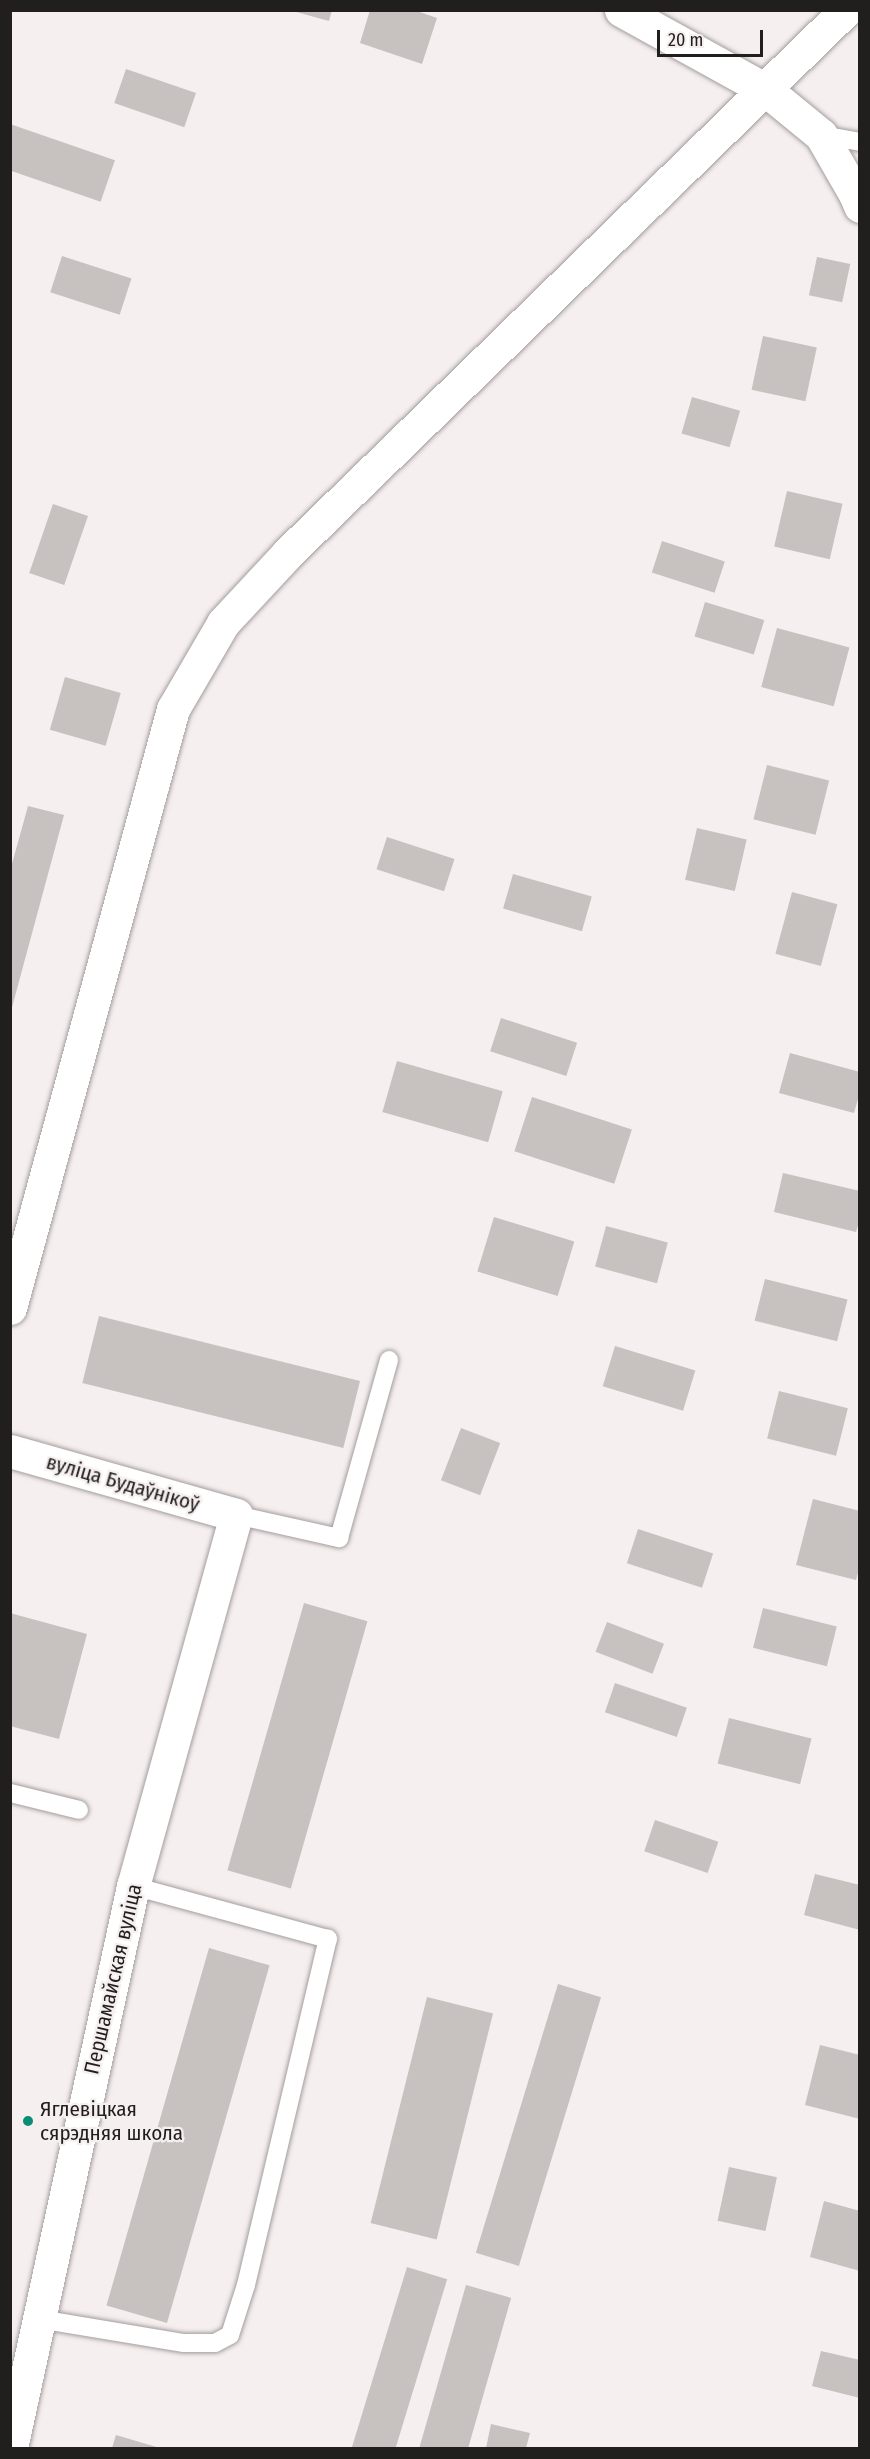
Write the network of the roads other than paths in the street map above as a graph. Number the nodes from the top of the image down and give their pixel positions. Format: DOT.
graph roads {
  1 [pos="621,10"];
  2 [pos="846,10"];
  3 [pos="766,90"];
  4 [pos="821,135"];
  5 [pos="860,142"];
  6 [pos="860,206"];
  7 [pos="10,1308"];
  8 [pos="389,1360"];
  9 [pos="10,1451"];
  10 [pos="236,1515"];
  11 [pos="10,1793"];
  12 [pos="79,1810"];
  13 [pos="134,1886"];
  14 [pos="39,2319"];
  15 [pos="11,2448"];
  1 -- 3 [label="street"];
  2 -- 3 [label="street"];
  3 -- 4 [label="street"];
  3 -- 7 [label="street"];
  4 -- 5 [label="lane"];
  4 -- 6 [label="street"];
  8 -- 10 [label="lane"];
  9 -- 10 [label="street, вуліца Будаўнікоў"];
  10 -- 13 [label="street, Першамайская вуліца"];
  11 -- 12 [label="lane"];
  13 -- 14 [label="street, Першамайская вуліца"];
  13 -- 14 [label="lane"];
  14 -- 15 [label="street, Першамайская вуліца"];
}
